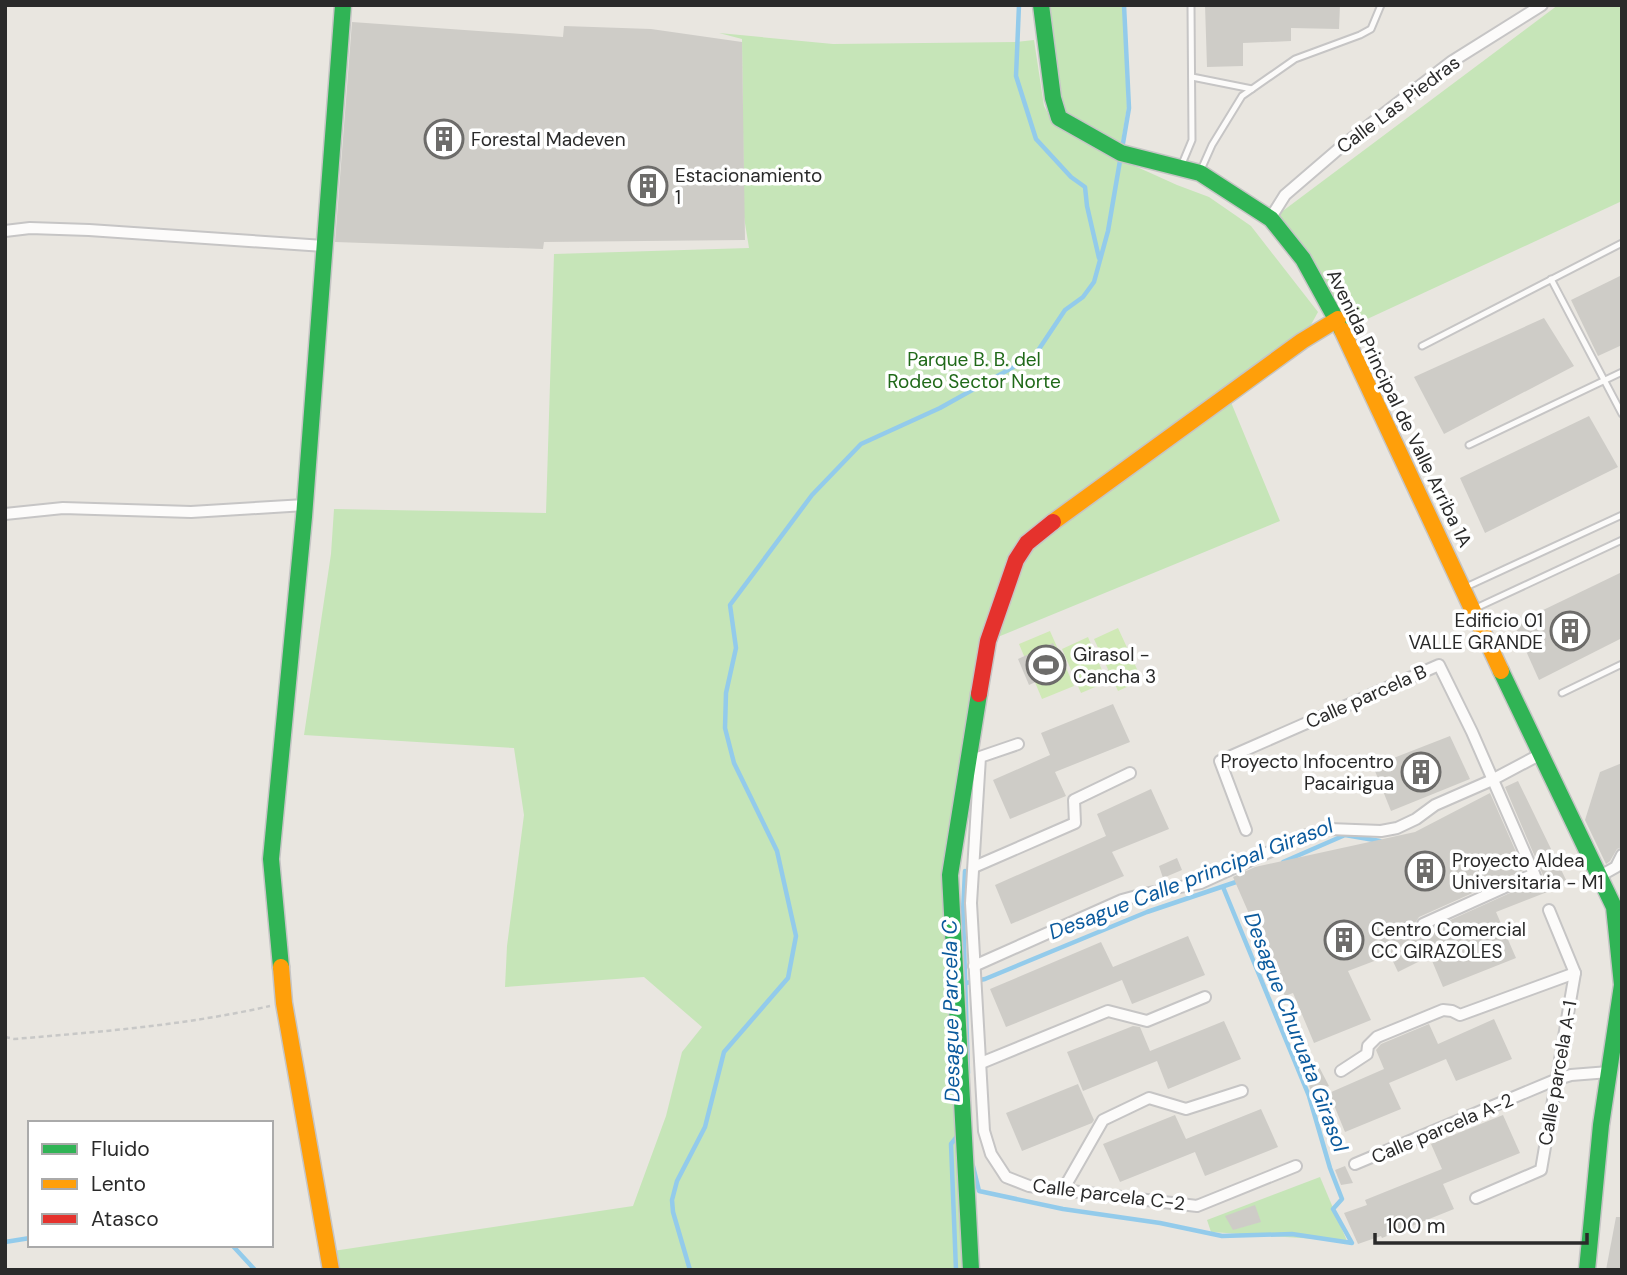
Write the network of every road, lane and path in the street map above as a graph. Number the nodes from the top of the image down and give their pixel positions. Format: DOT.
graph roads {
  1 [pos="343,5"];
  2 [pos="1041,5"];
  3 [pos="1191,5"];
  4 [pos="1381,5"];
  5 [pos="1542,5"];
  6 [pos="1192,77"];
  7 [pos="1252,89"];
  8 [pos="1180,169"];
  9 [pos="1200,173"];
  10 [pos="1272,221"];
  11 [pos="5,231"];
  12 [pos="1622,243"];
  13 [pos="324,246"];
  14 [pos="1551,279"];
  15 [pos="1338,319"];
  16 [pos="1422,346"];
  17 [pos="1622,372"];
  18 [pos="1605,380"];
  19 [pos="1622,414"];
  20 [pos="1469,445"];
  21 [pos="305,505"];
  22 [pos="5,514"];
  23 [pos="1622,515"];
  24 [pos="1622,540"];
  25 [pos="1464,588"];
  26 [pos="1473,609"];
  27 [pos="1622,664"];
  28 [pos="1562,693"];
  29 [pos="1018,744"];
  30 [pos="1541,754"];
  31 [pos="1130,773"];
  32 [pos="1493,780"];
  33 [pos="1246,830"];
  34 [pos="1622,855"];
  35 [pos="974,867"];
  36 [pos="1600,876"];
  37 [pos="1549,911"];
  38 [pos="1423,923"];
  39 [pos="974,966"];
  40 [pos="1575,973"];
  41 [pos="1205,997"];
  42 [pos="284,1003"];
  43 [pos="5,1037"];
  44 [pos="981,1063"];
  45 [pos="1341,1071"];
  46 [pos="1609,1072"];
  47 [pos="1555,1080"];
  48 [pos="1242,1091"];
  49 [pos="1355,1164"];
  50 [pos="1296,1166"];
  51 [pos="1063,1190"];
  52 [pos="1476,1199"];
  53 [pos="331,1270"];
  54 [pos="971,1270"];
  55 [pos="1587,1270"];
  1 -- 13 [label="street"];
  2 -- 8 [label="street, Avenida Principal de Valle Arriba 1A"];
  3 -- 6 [label="lane"];
  4 -- 7 [label="lane"];
  5 -- 10 [label="street, Calle Las Piedras"];
  6 -- 7 [label="lane"];
  6 -- 8 [label="lane"];
  7 -- 9 [label="lane"];
  8 -- 9 [label="street, Avenida Principal de Valle Arriba 1A"];
  9 -- 10 [label="street, Avenida Principal de Valle Arriba 1A"];
  10 -- 15 [label="street, Avenida Principal de Valle Arriba 1A"];
  11 -- 13 [label="street"];
  12 -- 14 [label="lane"];
  13 -- 21 [label="street"];
  14 -- 16 [label="lane"];
  14 -- 18 [label="lane"];
  15 -- 25 [label="street, Avenida Principal de Valle Arriba 1A"];
  15 -- 54 [label="street"];
  17 -- 18 [label="lane"];
  18 -- 19 [label="lane"];
  18 -- 20 [label="lane"];
  21 -- 22 [label="street"];
  21 -- 42 [label="street"];
  23 -- 25 [label="lane"];
  24 -- 26 [label="lane"];
  25 -- 26 [label="street, Avenida Principal de Valle Arriba 1A"];
  26 -- 30 [label="street, Avenida Principal de Valle Arriba 1A"];
  27 -- 28 [label="lane"];
  29 -- 35 [label="street, Calle parcela C-2"];
  30 -- 32 [label="street"];
  30 -- 36 [label="street, Avenida Principal de Valle Arriba 1A"];
  31 -- 35 [label="street"];
  32 -- 33 [label="street, Calle parcela B"];
  32 -- 38 [label="street, Calle parcela B"];
  32 -- 39 [label="street"];
  34 -- 36 [label="street"];
  35 -- 39 [label="street, Calle parcela C-2"];
  36 -- 46 [label="street, Avenida Principal de Valle Arriba 1A"];
  37 -- 40 [label="street, Calle parcela A-1"];
  39 -- 44 [label="street, Calle parcela C-2"];
  40 -- 45 [label="street"];
  40 -- 47 [label="street, Calle parcela A-1"];
  41 -- 44 [label="street"];
  42 -- 43 [label="path"];
  42 -- 53 [label="street"];
  44 -- 51 [label="street, Calle parcela C-2"];
  46 -- 47 [label="street, Calle parcela A-2"];
  46 -- 55 [label="street, Avenida Principal de Valle Arriba 1A"];
  47 -- 49 [label="street, Calle parcela A-2"];
  47 -- 52 [label="street, Calle parcela A-1"];
  48 -- 51 [label="street"];
  50 -- 51 [label="street, Calle parcela C-2"];
}
